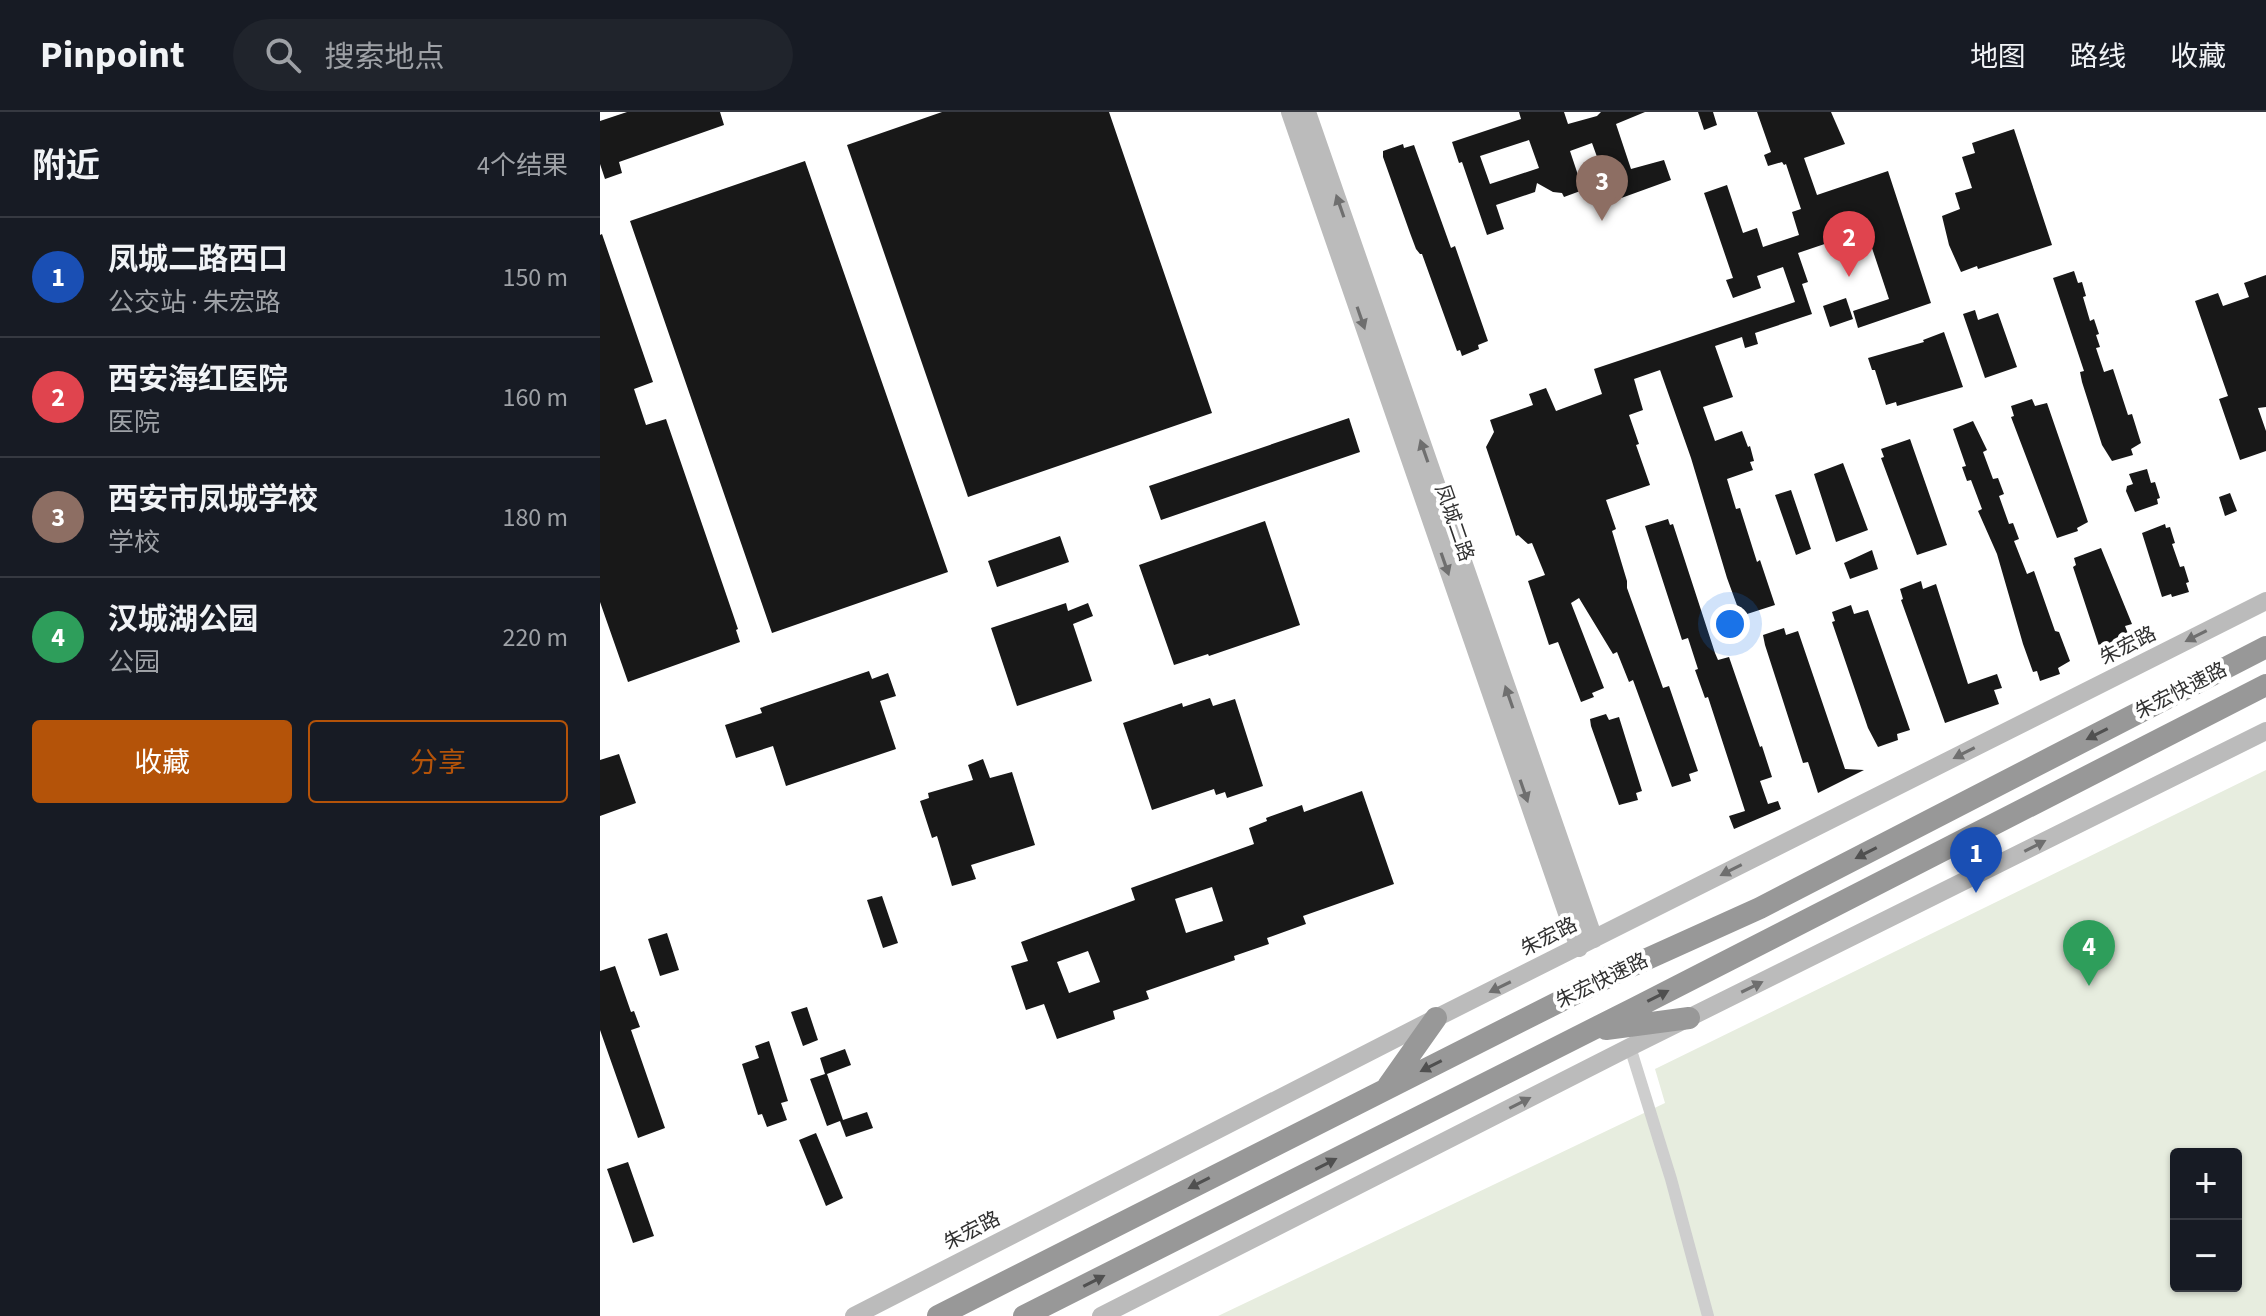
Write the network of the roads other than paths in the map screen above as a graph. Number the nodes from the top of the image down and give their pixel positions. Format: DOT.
graph roads {
  1 [pos="1290,112"];
  2 [pos="1307,112"];
  3 [pos="2266,601"];
  4 [pos="2266,647"];
  5 [pos="2266,685"];
  6 [pos="2266,731"];
  7 [pos="1586,943"];
  8 [pos="1436,1018"];
  9 [pos="1689,1018"];
  10 [pos="1589,1031"];
  11 [pos="1630,1047"];
  12 [pos="1386,1088"];
  13 [pos="854,1316"];
  14 [pos="938,1316"];
  15 [pos="1024,1316"];
  16 [pos="1101,1316"];
  17 [pos="1708,1316"];
  1 -- 7 [label="main road, 凤城二路, one-way"];
  7 -- 2 [label="main road, 凤城二路, one-way"];
  3 -- 7 [label="main road, 朱宏路, one-way"];
  4 -- 12 [label="highway, 朱宏快速路, one-way"];
  10 -- 5 [label="highway, 朱宏快速路, one-way"];
  9 -- 6 [label="main road, one-way"];
  7 -- 8 [label="main road, 朱宏路, one-way"];
  8 -- 12 [label="highway"];
  8 -- 13 [label="main road, 朱宏路"];
  9 -- 10 [label="highway"];
  9 -- 11 [label="main road"];
  15 -- 10 [label="highway, 朱宏快速路, one-way"];
  16 -- 11 [label="main road, one-way"];
  11 -- 17 [label="street"];
  12 -- 14 [label="highway, 朱宏快速路, one-way"];
}
